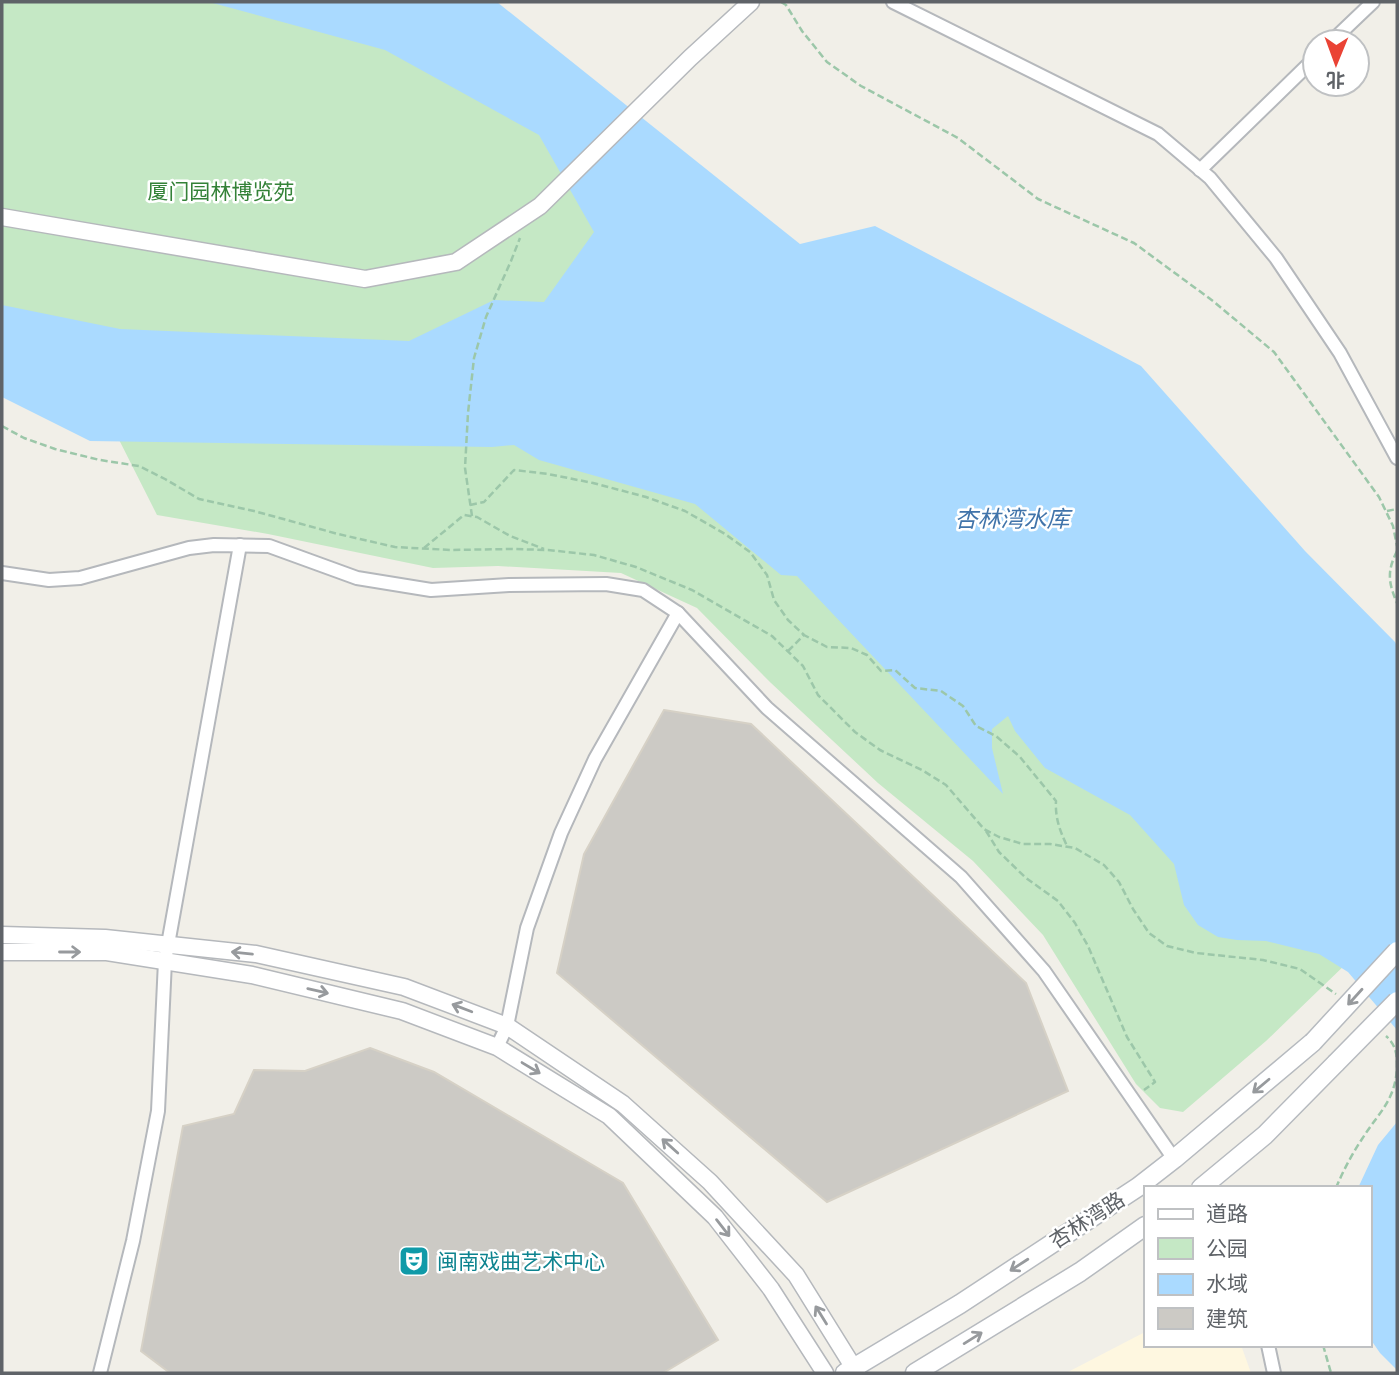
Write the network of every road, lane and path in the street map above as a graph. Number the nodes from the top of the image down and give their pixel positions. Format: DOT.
graph roads {
  1 [pos="751,2"];
  2 [pos="781,2"];
  3 [pos="893,2"];
  4 [pos="1373,2"];
  5 [pos="1346,28"];
  6 [pos="1301,72"];
  7 [pos="1200,170"];
  8 [pos="2,217"];
  9 [pos="521,219"];
  10 [pos="1397,458"];
  11 [pos="470,505"];
  12 [pos="1397,509"];
  13 [pos="1386,512"];
  14 [pos="472,516"];
  15 [pos="240,545"];
  16 [pos="424,548"];
  17 [pos="1397,548"];
  18 [pos="548,550"];
  19 [pos="2,573"];
  20 [pos="1397,603"];
  21 [pos="678,613"];
  22 [pos="804,635"];
  23 [pos="788,651"];
  24 [pos="984,829"];
  25 [pos="1067,847"];
  26 [pos="2,934"];
  27 [pos="1397,951"];
  28 [pos="2,953"];
  29 [pos="167,953"];
  30 [pos="1397,1001"];
  31 [pos="507,1026"];
  32 [pos="497,1047"];
  33 [pos="1132,1098"];
  34 [pos="1174,1159"];
  35 [pos="1203,1186"];
  36 [pos="1144,1227"];
  37 [pos="1268,1347"];
  38 [pos="1324,1347"];
  39 [pos="852,1371"];
  40 [pos="100,1373"];
  41 [pos="825,1373"];
  42 [pos="915,1373"];
  43 [pos="1274,1373"];
  44 [pos="1331,1373"];
  1 -- 9 [label="street"];
  2 -- 13 [label="path"];
  3 -- 7 [label="street"];
  4 -- 5 [label="street"];
  6 -- 7 [label="street"];
  7 -- 10 [label="street"];
  8 -- 9 [label="street"];
  9 -- 11 [label="path"];
  11 -- 14 [label="path"];
  11 -- 22 [label="path"];
  12 -- 13 [label="path"];
  13 -- 17 [label="path"];
  14 -- 16 [label="path"];
  14 -- 18 [label="path"];
  15 -- 19 [label="street"];
  15 -- 21 [label="street"];
  15 -- 29 [label="street"];
  17 -- 20 [label="path"];
  21 -- 31 [label="street"];
  21 -- 33 [label="street"];
  22 -- 23 [label="path"];
  22 -- 25 [label="path"];
  24 -- 33 [label="path"];
  26 -- 29 [label="street"];
  27 -- 34 [label="main road, 杏林湾路, one-way, bridge"];
  28 -- 29 [label="street, one-way"];
  31 -- 29 [label="street, one-way"];
  29 -- 32 [label="street, one-way"];
  29 -- 40 [label="street"];
  30 -- 35 [label="main road, bridge"];
  31 -- 32 [label="street"];
  39 -- 31 [label="street, one-way"];
  32 -- 41 [label="street, one-way"];
  33 -- 34 [label="street"];
  34 -- 39 [label="main road, 杏林湾路, one-way"];
  42 -- 36 [label="main road, 杏林湾路, one-way"];
  37 -- 43 [label="street"];
  38 -- 44 [label="path"];
}
